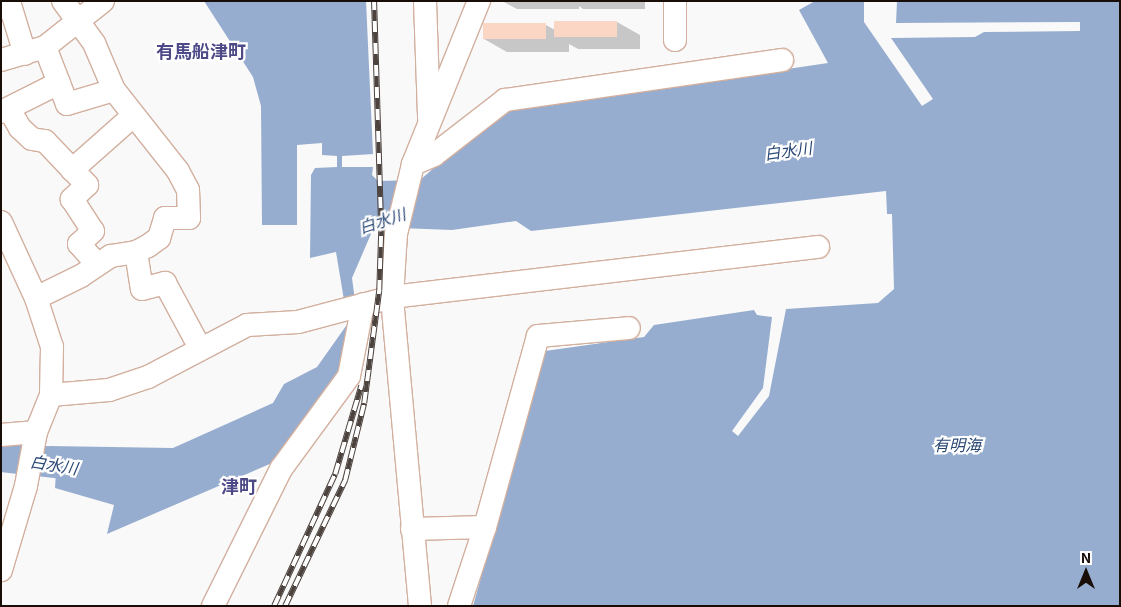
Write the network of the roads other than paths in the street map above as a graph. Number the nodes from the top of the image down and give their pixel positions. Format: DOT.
graph roads {
  1 [pos="63,1"];
  2 [pos="103,1"];
  3 [pos="425,1"];
  4 [pos="479,1"];
  5 [pos="674,1"];
  6 [pos="1,8"];
  7 [pos="78,23"];
  8 [pos="675,40"];
  9 [pos="35,50"];
  10 [pos="1,60"];
  11 [pos="782,60"];
  12 [pos="59,83"];
  13 [pos="114,90"];
  14 [pos="5,111"];
  15 [pos="133,116"];
  16 [pos="429,126"];
  17 [pos="72,170"];
  18 [pos="411,171"];
  19 [pos="1,222"];
  20 [pos="818,247"];
  21 [pos="136,252"];
  22 [pos="96,264"];
  23 [pos="392,297"];
  24 [pos="36,298"];
  25 [pos="361,305"];
  26 [pos="629,328"];
  27 [pos="200,348"];
  28 [pos="51,395"];
  29 [pos="1,435"];
  30 [pos="35,437"];
  31 [pos="485,527"];
  32 [pos="412,529"];
  33 [pos="1,570"];
  34 [pos="213,606"];
  35 [pos="420,606"];
  36 [pos="459,606"];
  1 -- 7 [label="street"];
  2 -- 7 [label="street"];
  3 -- 16 [label="street"];
  4 -- 16 [label="street"];
  5 -- 8 [label="street"];
  6 -- 9 [label="street"];
  7 -- 9 [label="street"];
  7 -- 13 [label="street"];
  9 -- 10 [label="street"];
  9 -- 12 [label="street"];
  11 -- 18 [label="street"];
  12 -- 13 [label="street"];
  12 -- 14 [label="street"];
  13 -- 15 [label="street"];
  14 -- 17 [label="street"];
  15 -- 17 [label="street"];
  15 -- 21 [label="street"];
  16 -- 18 [label="street"];
  17 -- 22 [label="street"];
  18 -- 23 [label="street"];
  19 -- 24 [label="street"];
  20 -- 23 [label="street"];
  21 -- 22 [label="street"];
  21 -- 27 [label="street"];
  22 -- 24 [label="street"];
  23 -- 25 [label="street"];
  23 -- 32 [label="street"];
  24 -- 28 [label="street"];
  25 -- 27 [label="street"];
  25 -- 34 [label="street"];
  26 -- 31 [label="street"];
  27 -- 28 [label="street"];
  28 -- 30 [label="street"];
  29 -- 30 [label="street"];
  30 -- 33 [label="street"];
  31 -- 32 [label="street"];
  31 -- 36 [label="street"];
  32 -- 35 [label="street"];
}
